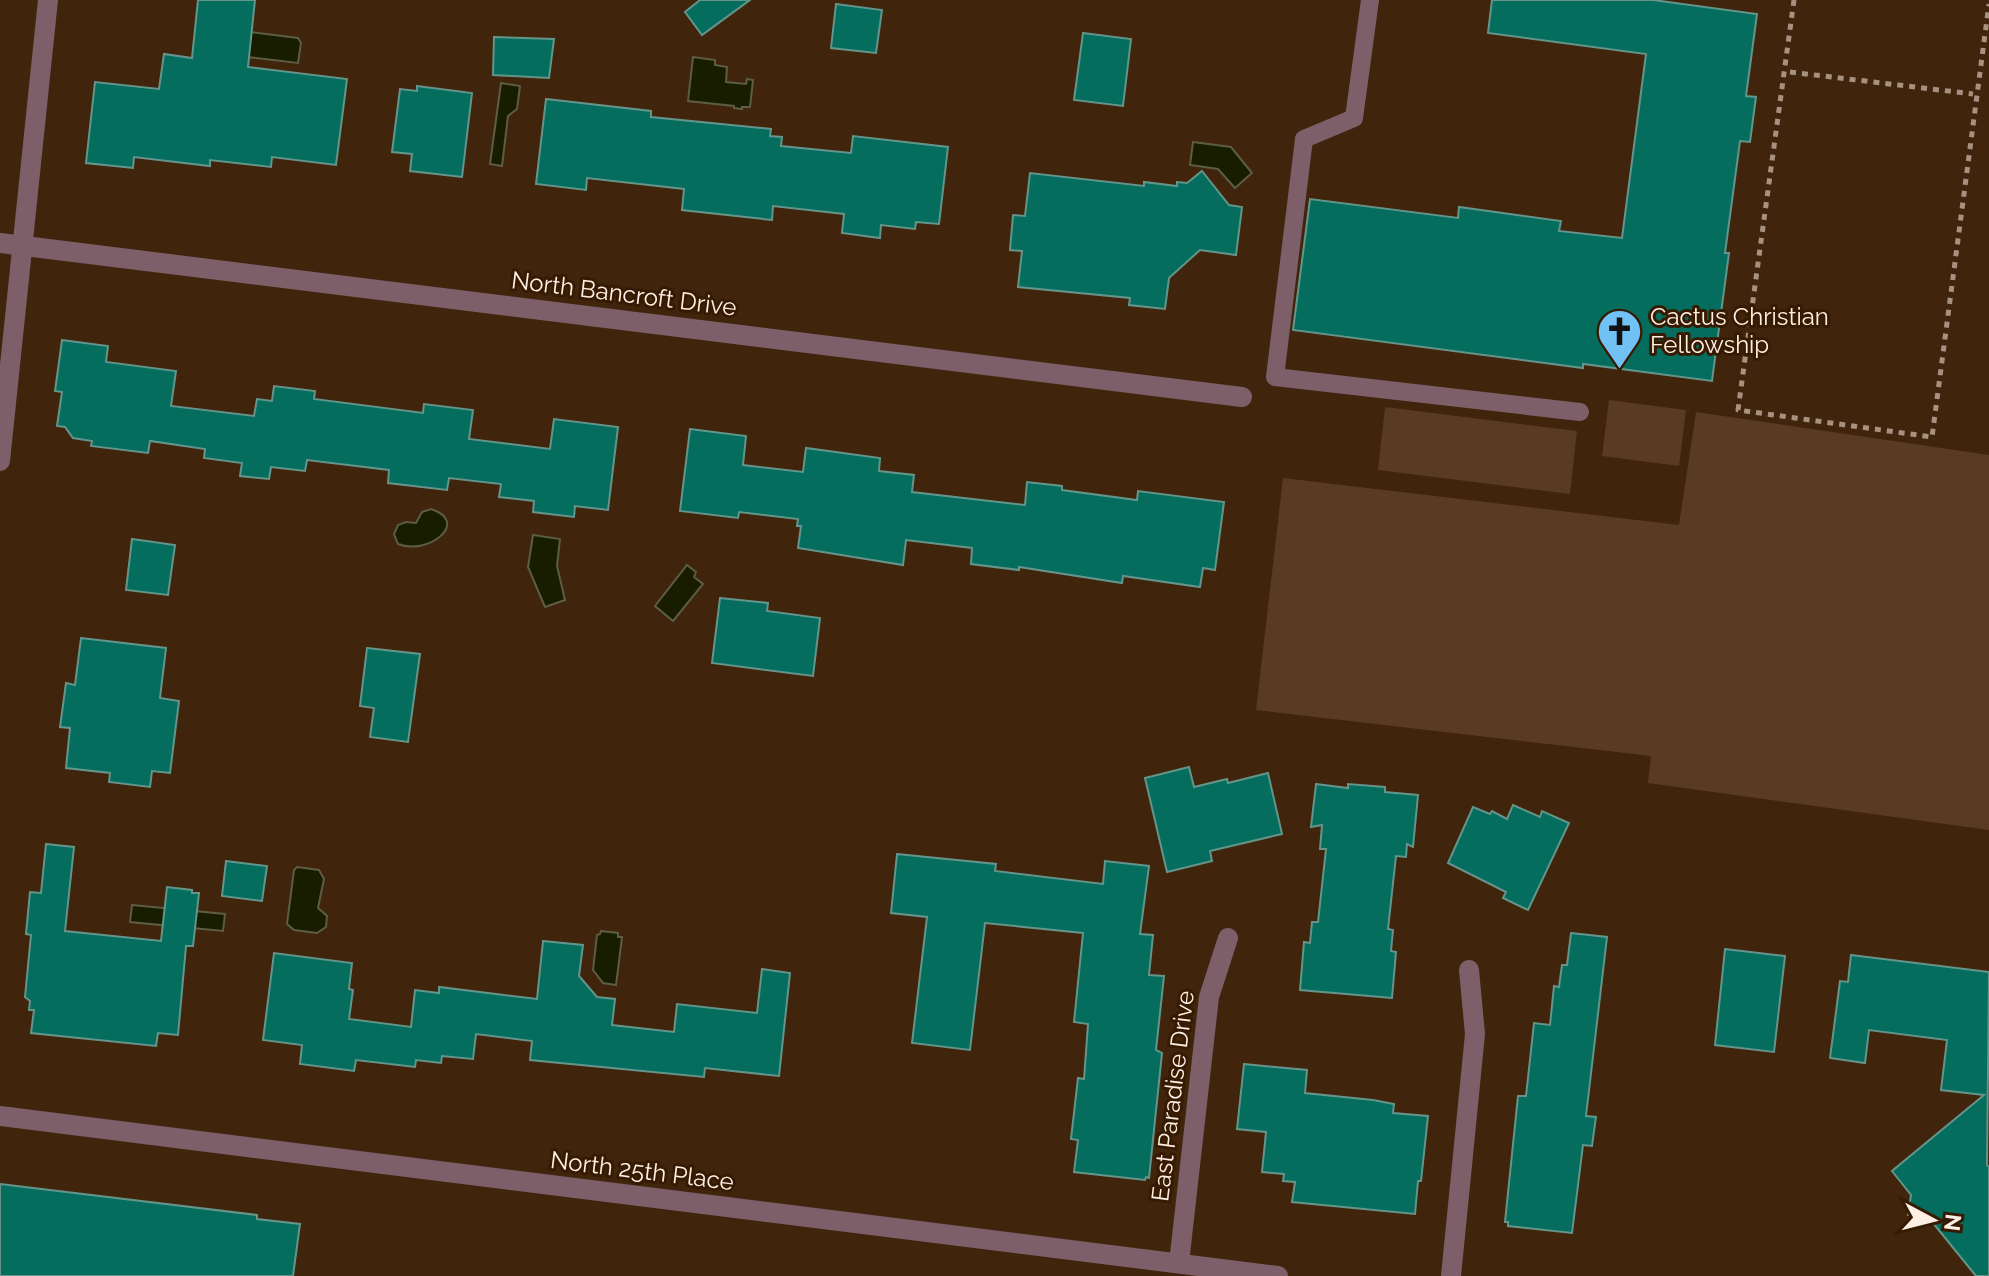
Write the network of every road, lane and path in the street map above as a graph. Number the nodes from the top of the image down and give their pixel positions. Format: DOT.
graph roads {
  1 [pos="48,0"];
  2 [pos="1370,0"];
  3 [pos="1794,0"];
  4 [pos="1989,4"];
  5 [pos="1790,72"];
  6 [pos="1973,94"];
  7 [pos="0,243"];
  8 [pos="24,246"];
  9 [pos="1242,397"];
  10 [pos="1580,412"];
  11 [pos="0,461"];
  12 [pos="1228,938"];
  13 [pos="1469,970"];
  14 [pos="0,1116"];
  15 [pos="1179,1263"];
  16 [pos="1278,1276"];
  17 [pos="1451,1276"];
  1 -- 8 [label="street"];
  2 -- 10 [label="lane"];
  3 -- 4 [label="path"];
  5 -- 6 [label="path"];
  7 -- 8 [label="street, North Bancroft Drive"];
  8 -- 9 [label="street, North Bancroft Drive"];
  8 -- 11 [label="street"];
  12 -- 15 [label="street, East Paradise Drive"];
  13 -- 17 [label="street"];
  14 -- 15 [label="street, North 25th Place"];
  15 -- 16 [label="street, North 25th Place"];
}
